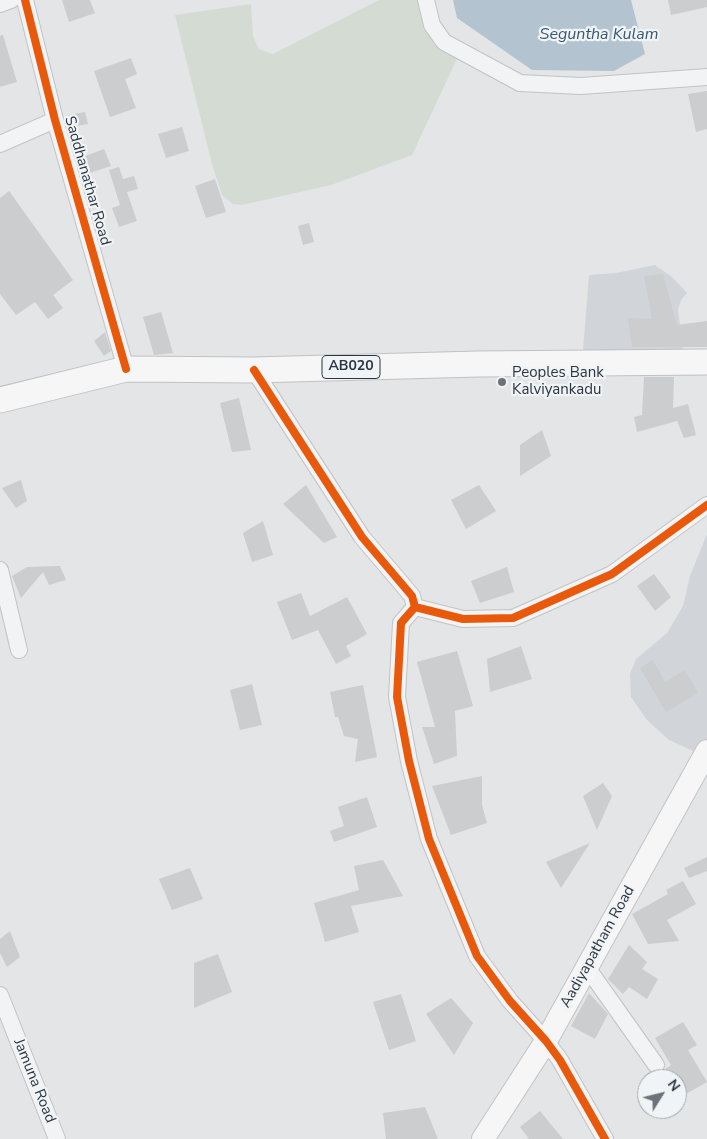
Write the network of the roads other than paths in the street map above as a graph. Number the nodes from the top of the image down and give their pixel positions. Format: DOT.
graph roads {
  1 [pos="11,0"];
  2 [pos="25,0"];
  3 [pos="426,0"];
  4 [pos="0,4"];
  5 [pos="707,77"];
  6 [pos="54,120"];
  7 [pos="0,144"];
  8 [pos="707,362"];
  9 [pos="126,369"];
  10 [pos="254,370"];
  11 [pos="0,400"];
  12 [pos="707,505"];
  13 [pos="0,570"];
  14 [pos="415,607"];
  15 [pos="19,650"];
  16 [pos="707,751"];
  17 [pos="586,966"];
  18 [pos="0,995"];
  19 [pos="546,1041"];
  20 [pos="656,1065"];
  21 [pos="57,1139"];
  22 [pos="483,1139"];
  23 [pos="605,1139"];
  1 -- 4 [label="street"];
  2 -- 6 [label="street, Saddhanathar Road"];
  3 -- 5 [label="street"];
  6 -- 7 [label="street"];
  6 -- 9 [label="street, Saddhanathar Road"];
  8 -- 10 [label="main road, AB020"];
  9 -- 10 [label="main road, AB020"];
  9 -- 11 [label="main road, AB020"];
  10 -- 14 [label="street"];
  12 -- 14 [label="street"];
  13 -- 15 [label="street"];
  14 -- 19 [label="street"];
  16 -- 17 [label="street, Aadiyapatham Road"];
  17 -- 19 [label="street, Aadiyapatham Road"];
  17 -- 20 [label="street"];
  18 -- 21 [label="street, Jamuna Road"];
  19 -- 22 [label="street, Aadiyapatham Road"];
  19 -- 23 [label="street"];
}
